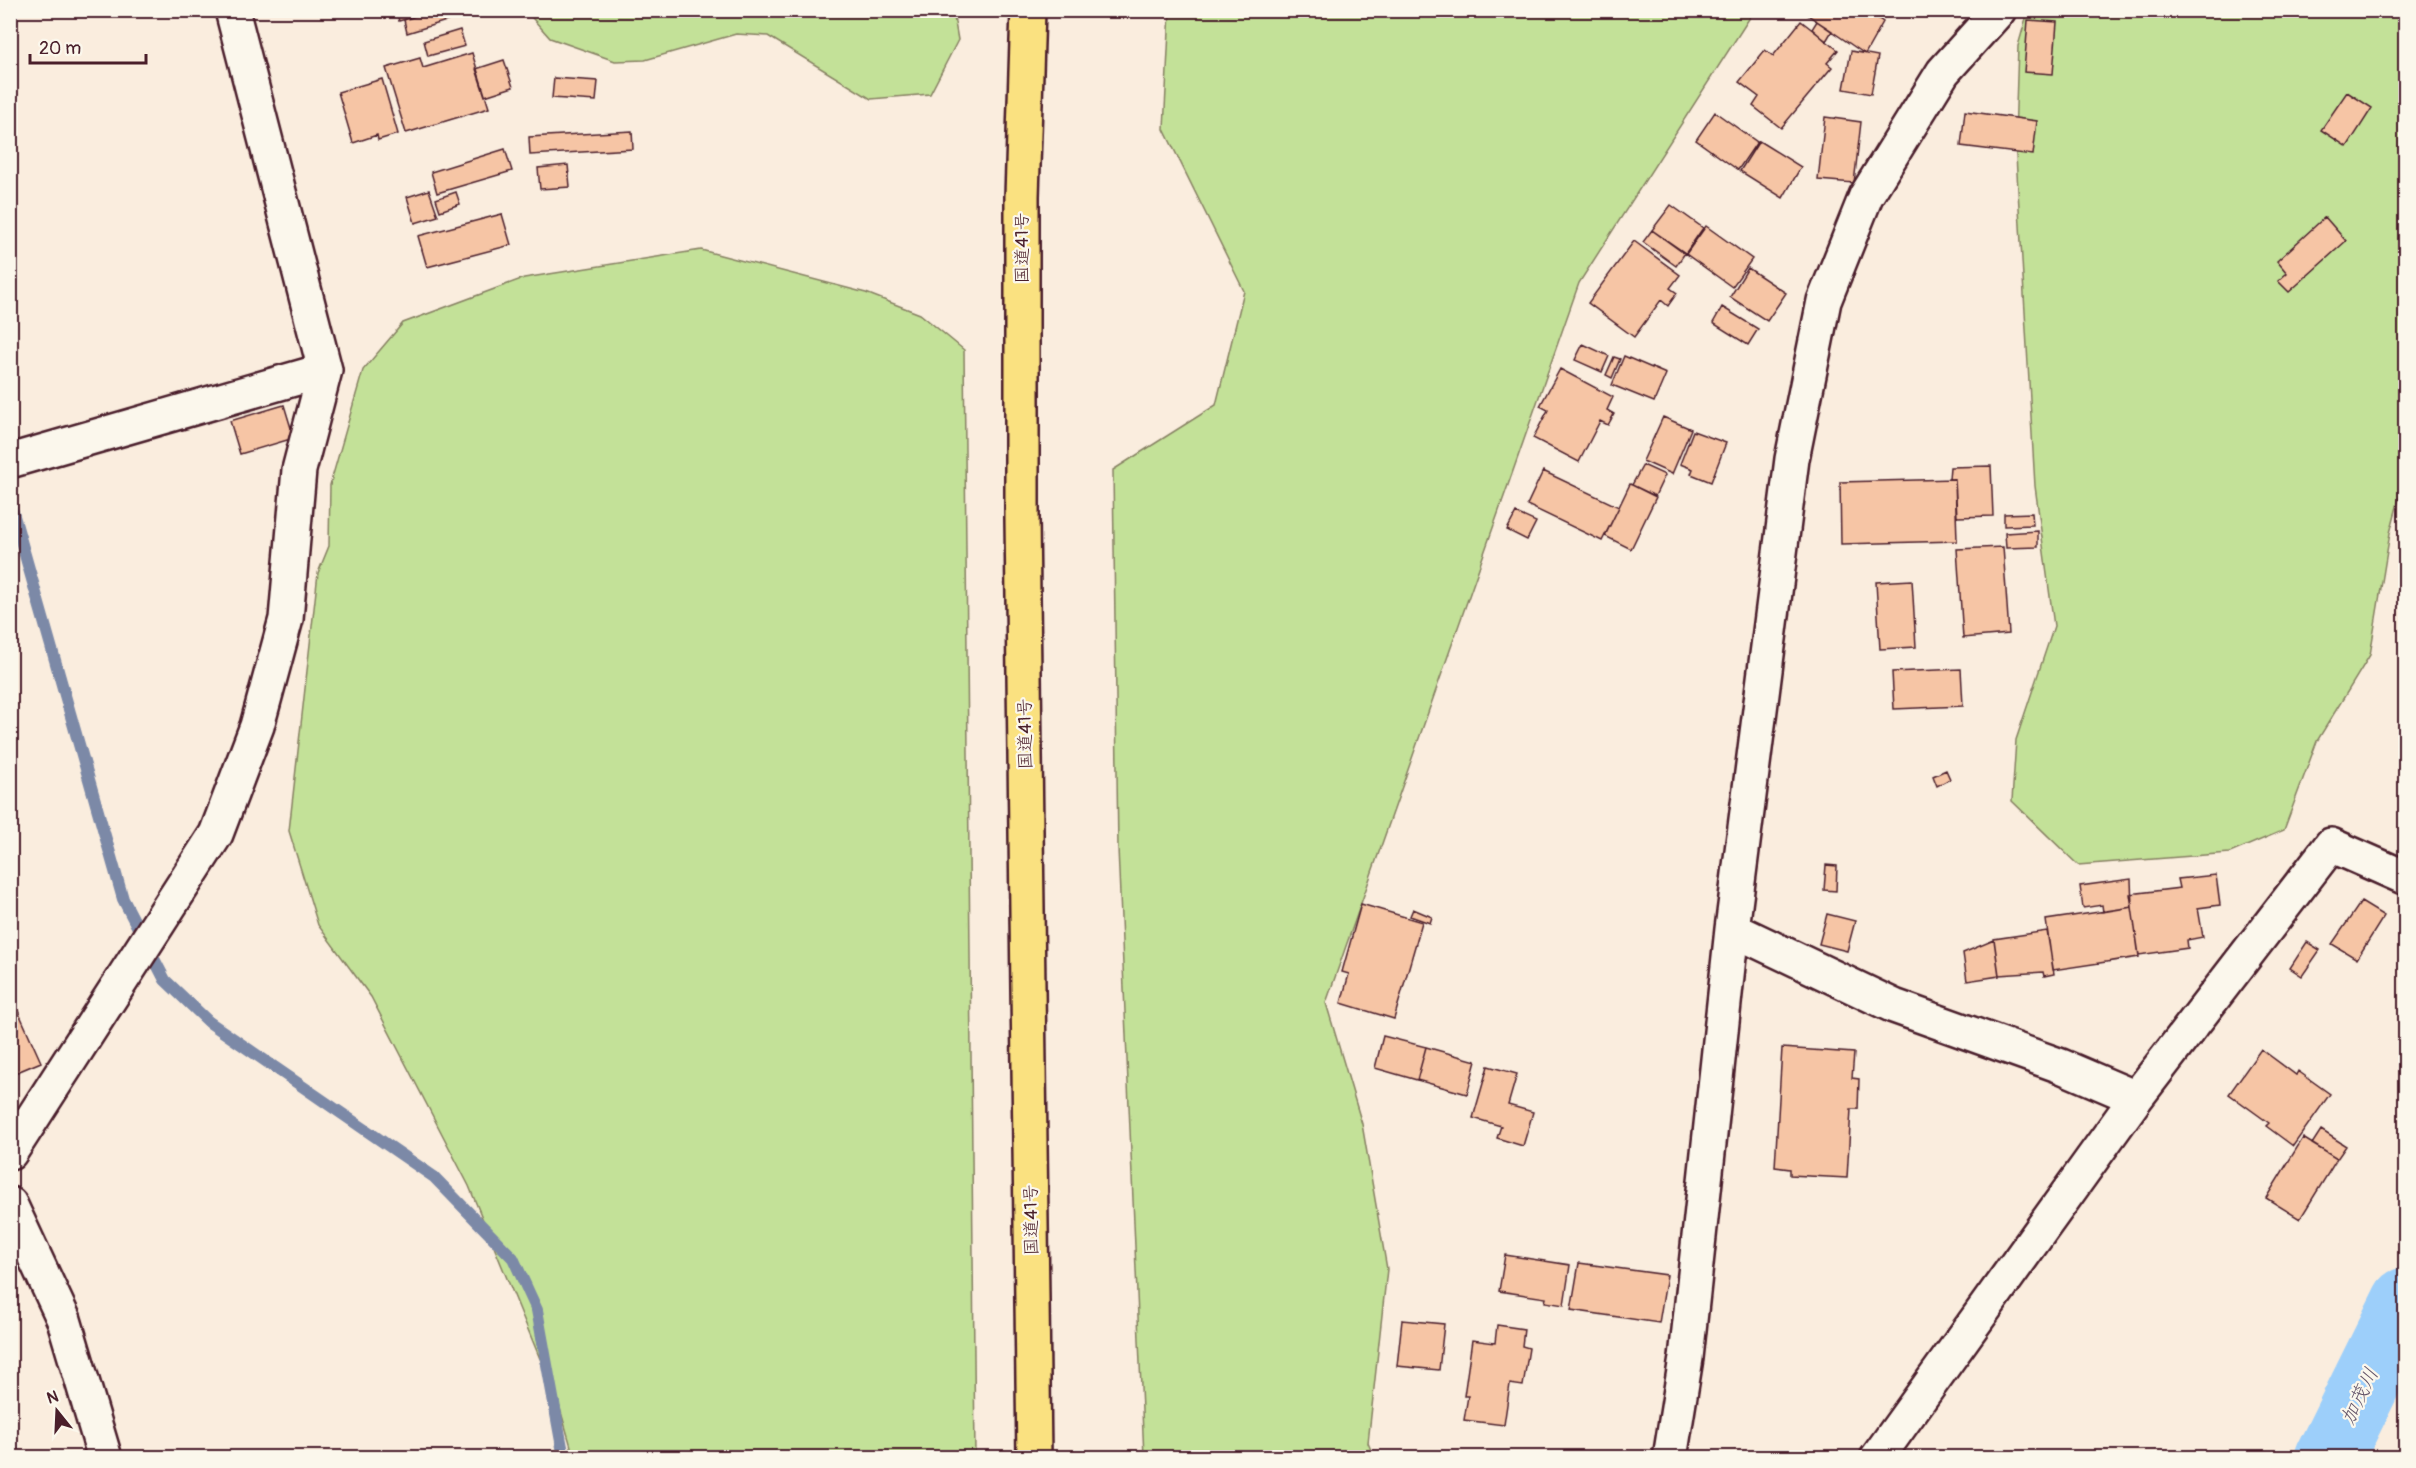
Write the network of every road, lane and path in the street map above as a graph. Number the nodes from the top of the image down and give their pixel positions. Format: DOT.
graph roads {
  1 [pos="232,10"];
  2 [pos="1028,10"];
  3 [pos="1048,10"];
  4 [pos="2000,10"];
  5 [pos="325,370"];
  6 [pos="20,458"];
  7 [pos="2406,879"];
  8 [pos="1732,929"];
  9 [pos="2136,1098"];
  10 [pos="10,1153"];
  11 [pos="10,1204"];
  12 [pos="105,1458"];
  13 [pos="1034,1458"];
  14 [pos="1054,1458"];
  15 [pos="1670,1458"];
  16 [pos="1877,1458"];
  1 -- 5 [label="street"];
  2 -- 13 [label="highway, 国道41号"];
  3 -- 14 [label="highway, 国道41号"];
  4 -- 8 [label="street"];
  5 -- 6 [label="street"];
  5 -- 10 [label="street"];
  7 -- 9 [label="street"];
  8 -- 9 [label="street"];
  8 -- 15 [label="street"];
  9 -- 16 [label="street"];
  11 -- 12 [label="street"];
}
